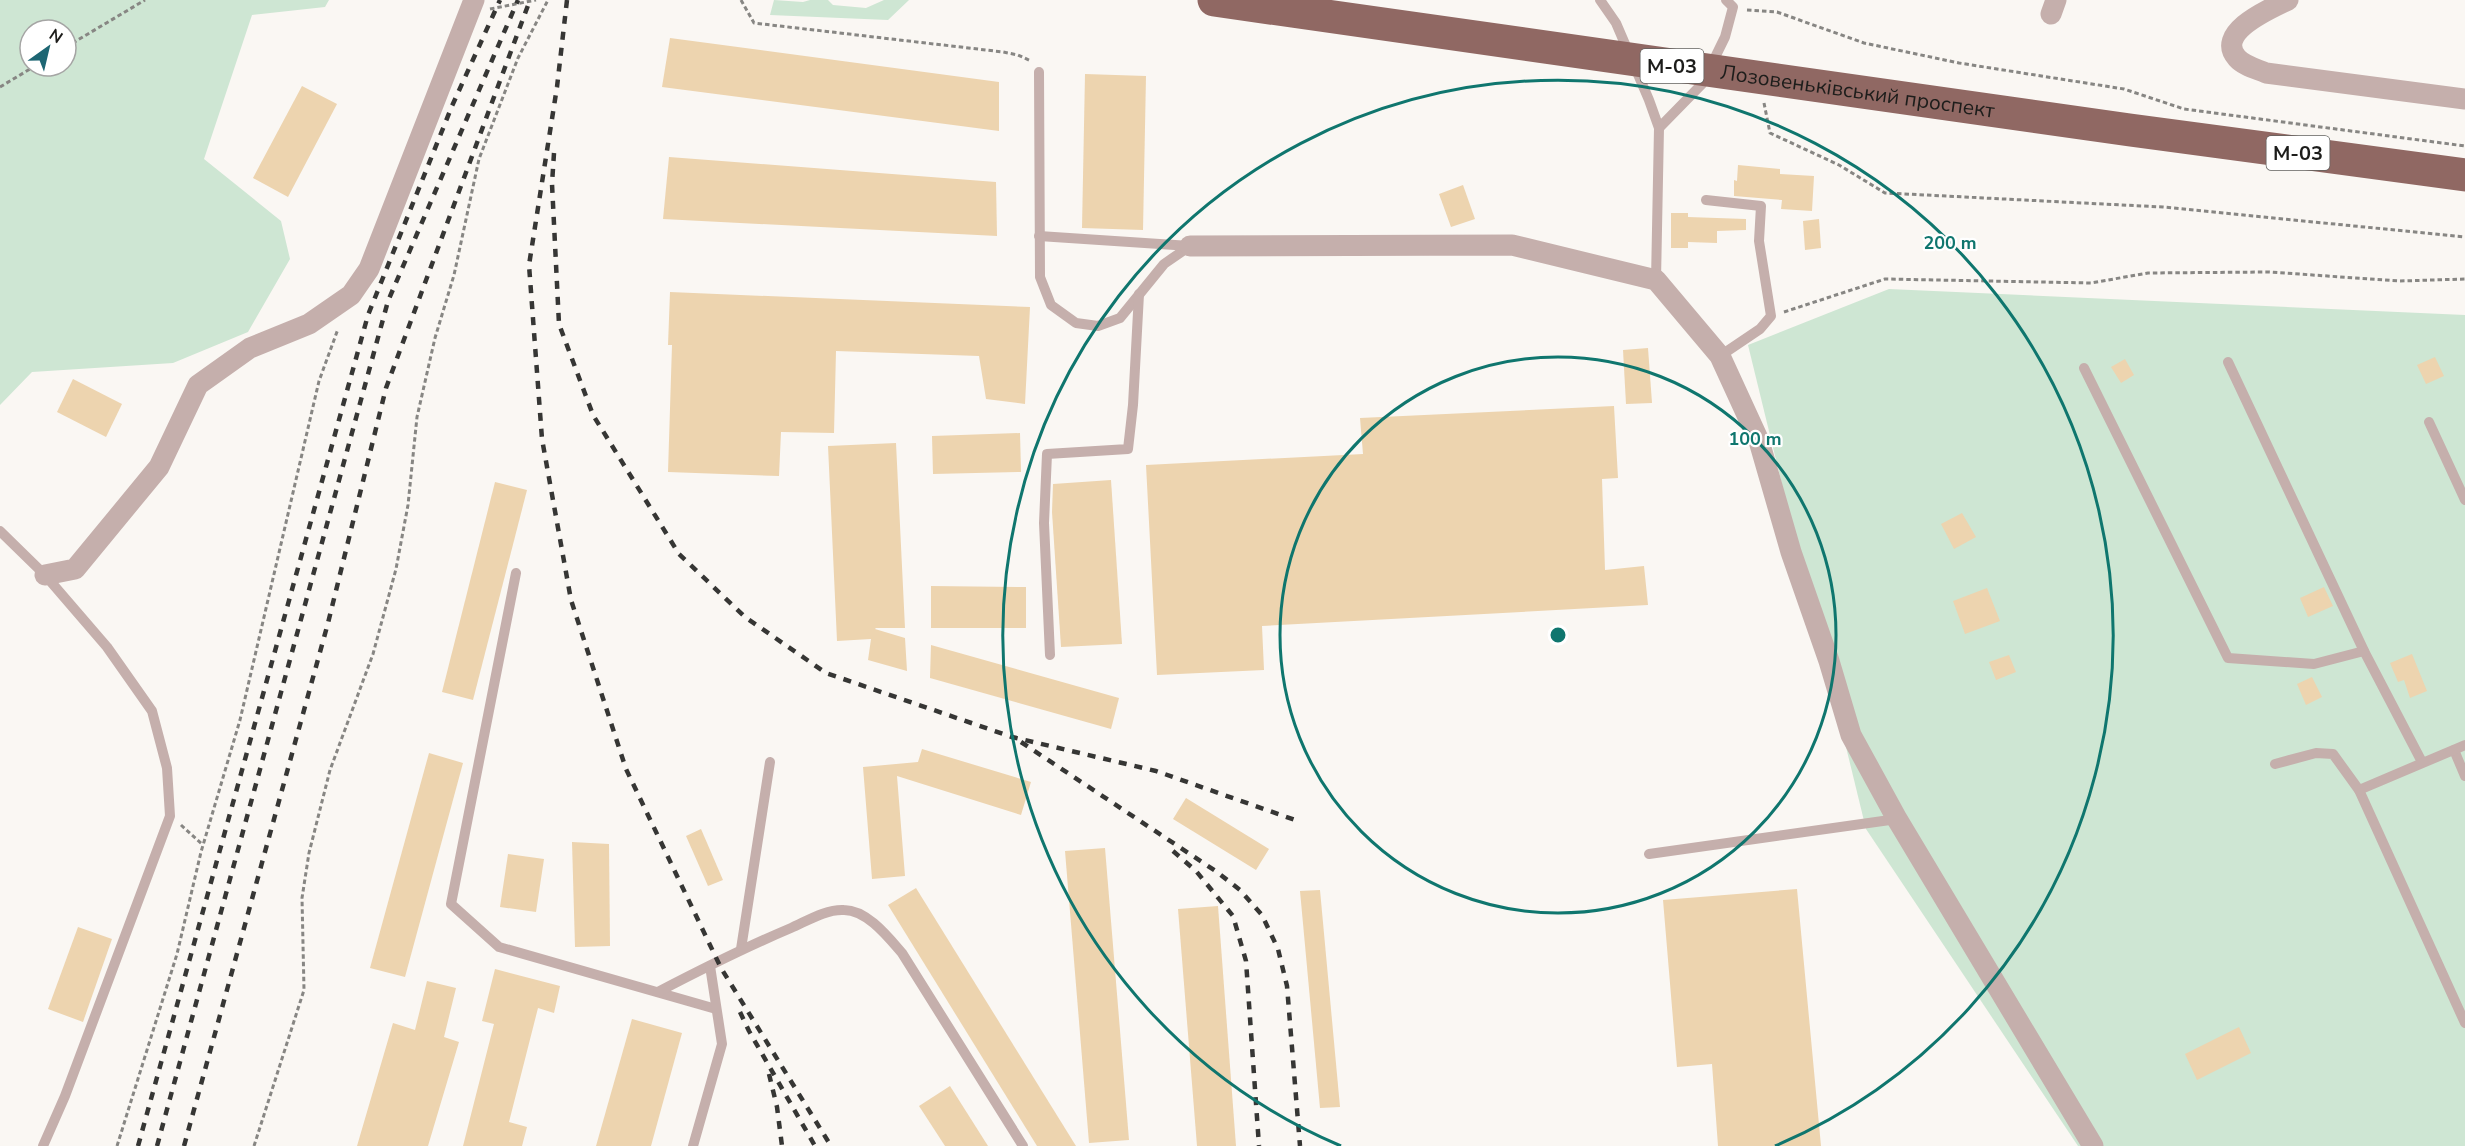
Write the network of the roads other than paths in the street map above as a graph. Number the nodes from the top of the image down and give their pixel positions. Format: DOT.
graph roads {
  1 [pos="1214,0"];
  2 [pos="1600,0"];
  3 [pos="2288,0"];
  4 [pos="1730,3"];
  5 [pos="472,5"];
  6 [pos="1039,72"];
  7 [pos="2465,99"];
  8 [pos="1659,128"];
  9 [pos="2465,175"];
  10 [pos="1706,200"];
  11 [pos="1039,237"];
  12 [pos="1190,246"];
  13 [pos="1656,280"];
  14 [pos="1139,294"];
  15 [pos="1720,356"];
  16 [pos="2228,362"];
  17 [pos="2084,368"];
  18 [pos="2428,422"];
  19 [pos="2465,500"];
  20 [pos="0,531"];
  21 [pos="516,573"];
  22 [pos="45,575"];
  23 [pos="2364,651"];
  24 [pos="1050,655"];
  25 [pos="2465,745"];
  26 [pos="2454,750"];
  27 [pos="770,762"];
  28 [pos="2422,762"];
  29 [pos="2275,764"];
  30 [pos="2465,776"];
  31 [pos="2359,790"];
  32 [pos="1897,819"];
  33 [pos="1649,854"];
  34 [pos="741,949"];
  35 [pos="710,966"];
  36 [pos="658,992"];
  37 [pos="716,1009"];
  38 [pos="2465,1023"];
  39 [pos="43,1146"];
  40 [pos="693,1146"];
  41 [pos="1023,1146"];
  42 [pos="2093,1146"];
  1 -- 9 [label="highway, Лозовеньківський проспект / М-03"];
  2 -- 8 [label="lane"];
  3 -- 7 [label="street"];
  4 -- 8 [label="lane"];
  5 -- 22 [label="street"];
  6 -- 11 [label="lane"];
  8 -- 13 [label="lane"];
  10 -- 15 [label="lane"];
  11 -- 12 [label="lane"];
  11 -- 14 [label="lane"];
  12 -- 13 [label="street"];
  12 -- 14 [label="lane"];
  13 -- 15 [label="street"];
  14 -- 24 [label="lane"];
  15 -- 32 [label="street"];
  16 -- 23 [label="lane"];
  17 -- 23 [label="lane"];
  18 -- 19 [label="lane"];
  20 -- 22 [label="lane"];
  21 -- 36 [label="lane"];
  22 -- 39 [label="lane"];
  23 -- 28 [label="lane"];
  25 -- 26 [label="lane"];
  26 -- 28 [label="lane"];
  26 -- 30 [label="lane"];
  27 -- 34 [label="lane"];
  28 -- 31 [label="lane"];
  29 -- 31 [label="lane"];
  31 -- 38 [label="lane"];
  32 -- 33 [label="lane"];
  32 -- 42 [label="street"];
  34 -- 35 [label="lane"];
  34 -- 41 [label="lane"];
  35 -- 36 [label="lane"];
  35 -- 37 [label="lane"];
  36 -- 37 [label="lane"];
  37 -- 40 [label="lane"];
}
